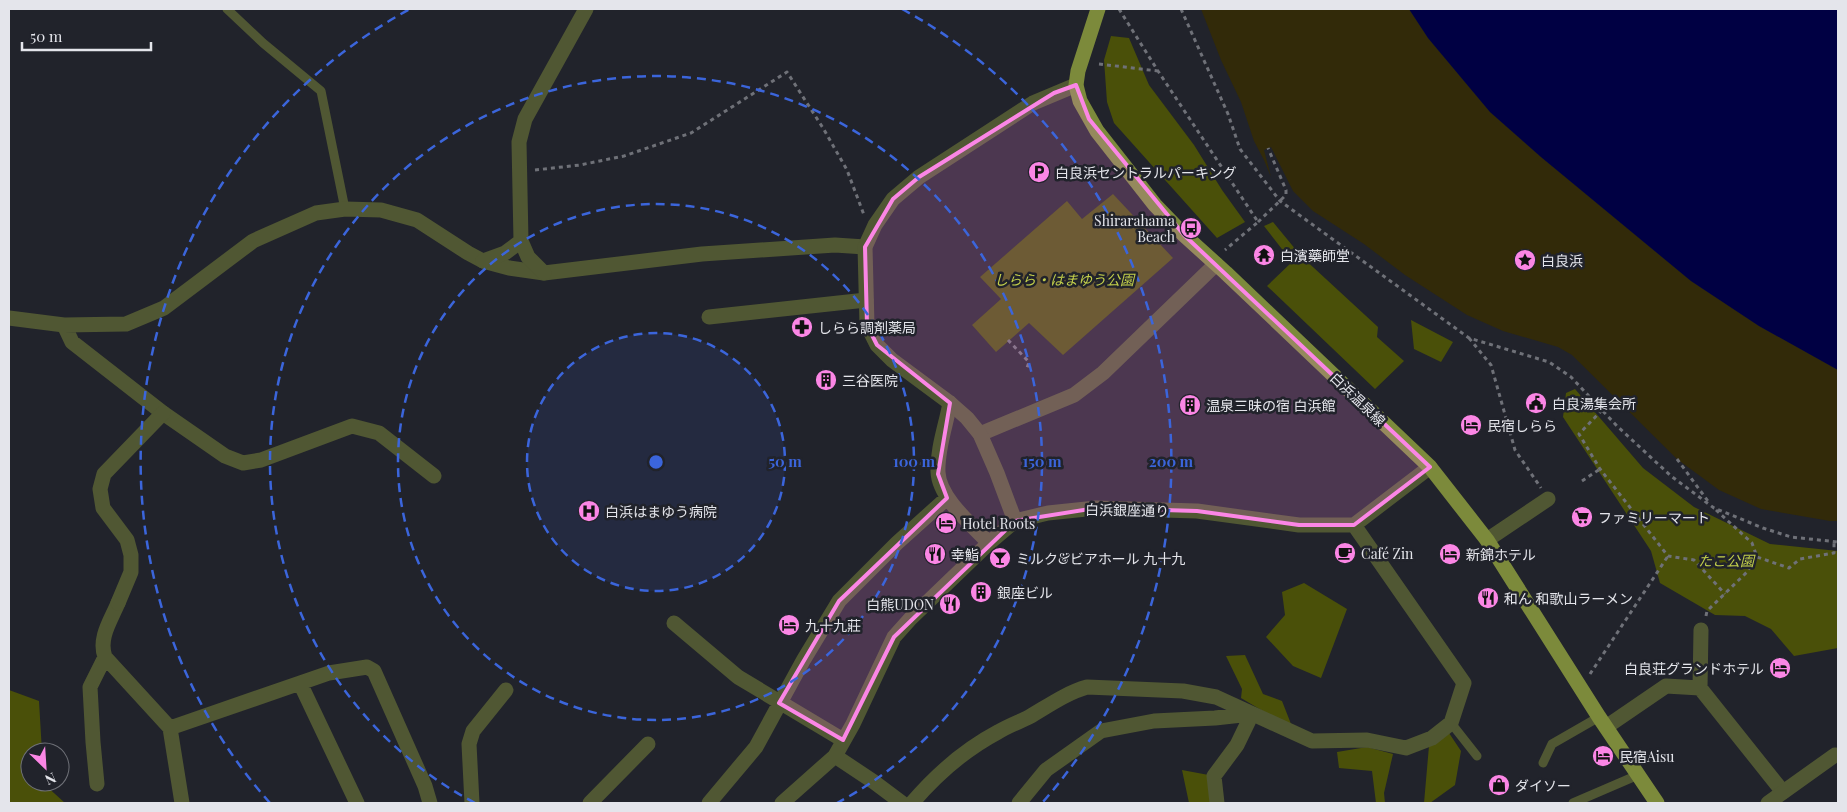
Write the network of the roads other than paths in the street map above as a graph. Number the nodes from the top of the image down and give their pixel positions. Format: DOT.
graph roads {
  1 [pos="227,9"];
  2 [pos="586,9"];
  3 [pos="1098,9"];
  4 [pos="1076,86"];
  5 [pos="345,209"];
  6 [pos="521,241"];
  7 [pos="865,247"];
  8 [pos="483,261"];
  9 [pos="1216,264"];
  10 [pos="544,273"];
  11 [pos="866,300"];
  12 [pos="709,317"];
  13 [pos="9,318"];
  14 [pos="64,326"];
  15 [pos="950,403"];
  16 [pos="163,413"];
  17 [pos="980,434"];
  18 [pos="1430,467"];
  19 [pos="434,476"];
  20 [pos="947,498"];
  21 [pos="1548,499"];
  22 [pos="1015,521"];
  23 [pos="1354,525"];
  24 [pos="1487,540"];
  25 [pos="989,543"];
  26 [pos="674,623"];
  27 [pos="1701,630"];
  28 [pos="105,656"];
  29 [pos="300,683"];
  30 [pos="1700,688"];
  31 [pos="506,690"];
  32 [pos="779,703"];
  33 [pos="1252,714"];
  34 [pos="1602,722"];
  35 [pos="1451,723"];
  36 [pos="170,728"];
  37 [pos="843,740"];
  38 [pos="648,744"];
  39 [pos="834,756"];
  40 [pos="1477,756"];
  41 [pos="1836,756"];
  42 [pos="1543,763"];
  43 [pos="1638,775"];
  44 [pos="98,784"];
  45 [pos="1783,792"];
  46 [pos="182,803"];
  47 [pos="357,803"];
  48 [pos="430,803"];
  49 [pos="472,803"];
  50 [pos="590,803"];
  51 [pos="709,803"];
  52 [pos="782,803"];
  53 [pos="902,803"];
  54 [pos="912,803"];
  55 [pos="1019,803"];
  56 [pos="1217,803"];
  57 [pos="1573,803"];
  58 [pos="1657,803"];
  59 [pos="1768,803"];
  1 -- 5 [label="lane"];
  2 -- 6 [label="street"];
  3 -- 4 [label="main road"];
  4 -- 7 [label="street"];
  4 -- 9 [label="main road, 白浜温泉線"];
  5 -- 8 [label="street"];
  5 -- 14 [label="street"];
  6 -- 8 [label="street"];
  6 -- 10 [label="street"];
  7 -- 10 [label="street"];
  7 -- 11 [label="street"];
  8 -- 10 [label="street"];
  9 -- 17 [label="street"];
  9 -- 18 [label="main road, 白浜温泉線"];
  11 -- 12 [label="street"];
  11 -- 15 [label="street"];
  13 -- 14 [label="street"];
  14 -- 16 [label="street"];
  15 -- 17 [label="street"];
  15 -- 20 [label="street"];
  16 -- 19 [label="street"];
  16 -- 28 [label="street"];
  17 -- 22 [label="street"];
  18 -- 23 [label="street"];
  18 -- 24 [label="main road, 白浜温泉線"];
  20 -- 25 [label="street"];
  20 -- 32 [label="street"];
  21 -- 24 [label="street"];
  22 -- 23 [label="street, 白浜銀座通り"];
  22 -- 25 [label="street, 白浜銀座通り"];
  23 -- 35 [label="street"];
  24 -- 34 [label="main road, 白浜温泉線"];
  25 -- 37 [label="street, 白浜銀座通り"];
  26 -- 32 [label="street"];
  27 -- 30 [label="street"];
  28 -- 36 [label="street"];
  28 -- 44 [label="street"];
  29 -- 36 [label="street"];
  29 -- 47 [label="street"];
  29 -- 48 [label="street"];
  30 -- 34 [label="street"];
  30 -- 45 [label="street"];
  31 -- 49 [label="street"];
  32 -- 37 [label="street"];
  32 -- 51 [label="street"];
  33 -- 35 [label="street"];
  33 -- 54 [label="street"];
  33 -- 55 [label="street"];
  33 -- 56 [label="street"];
  34 -- 42 [label="lane"];
  34 -- 43 [label="main road, 白浜温泉線"];
  35 -- 40 [label="lane"];
  36 -- 46 [label="street"];
  37 -- 39 [label="street, 白浜銀座通り"];
  38 -- 50 [label="street"];
  39 -- 52 [label="street, 白浜銀座通り"];
  39 -- 53 [label="street"];
  41 -- 45 [label="street"];
  43 -- 57 [label="lane"];
  43 -- 58 [label="main road, 白浜温泉線"];
  45 -- 59 [label="street"];
}
